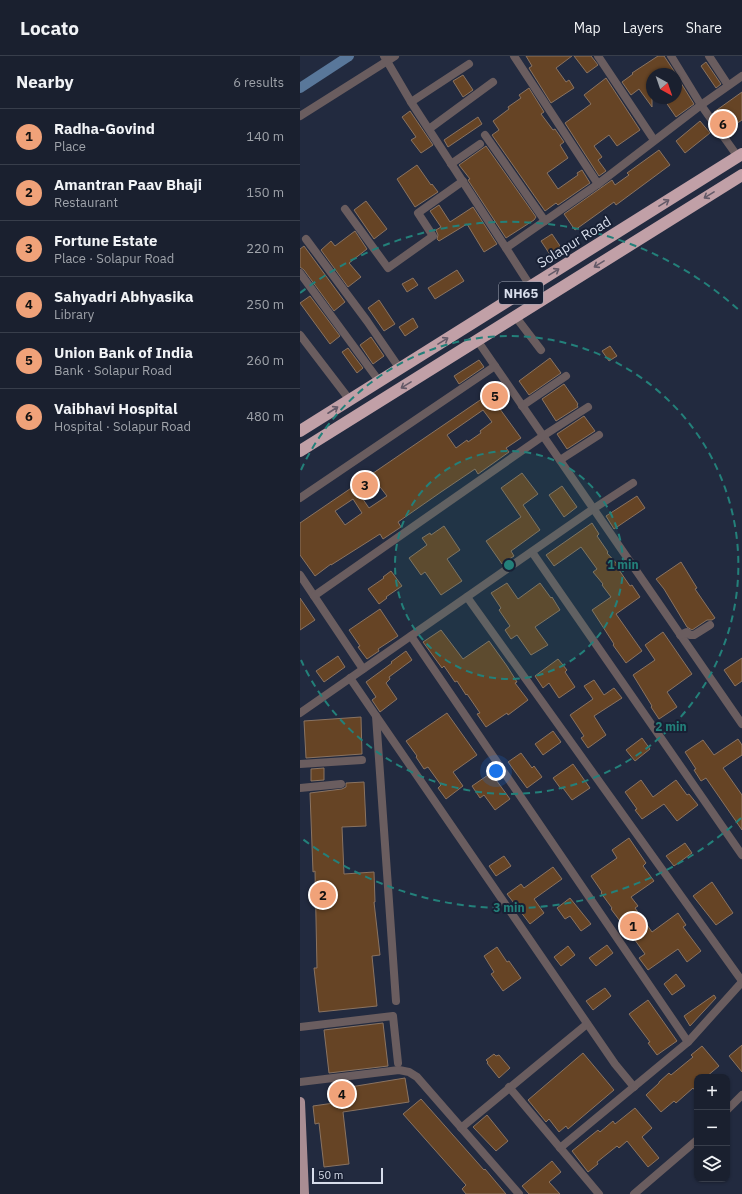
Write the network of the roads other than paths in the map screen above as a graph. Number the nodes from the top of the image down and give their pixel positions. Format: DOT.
graph roads {
  1 [pos="514,56"];
  2 [pos="598,56"];
  3 [pos="671,56"];
  4 [pos="709,56"];
  5 [pos="389,58"];
  6 [pos="469,64"];
  7 [pos="742,76"];
  8 [pos="493,82"];
  9 [pos="728,85"];
  10 [pos="411,102"];
  11 [pos="701,105"];
  12 [pos="300,116"];
  13 [pos="429,129"];
  14 [pos="485,136"];
  15 [pos="654,140"];
  16 [pos="480,144"];
  17 [pos="740,155"];
  18 [pos="452,164"];
  19 [pos="742,174"];
  20 [pos="463,181"];
  21 [pos="598,184"];
  22 [pos="345,209"];
  23 [pos="544,221"];
  24 [pos="306,239"];
  25 [pos="506,248"];
  26 [pos="300,273"];
  27 [pos="530,287"];
  28 [pos="515,316"];
  29 [pos="300,335"];
  30 [pos="477,340"];
  31 [pos="541,350"];
  32 [pos="495,366"];
  33 [pos="400,369"];
  34 [pos="566,376"];
  35 [pos="380,381"];
  36 [pos="349,399"];
  37 [pos="522,406"];
  38 [pos="588,407"];
  39 [pos="300,431"];
  40 [pos="599,435"];
  41 [pos="543,436"];
  42 [pos="300,451"];
  43 [pos="560,460"];
  44 [pos="633,483"];
  45 [pos="300,498"];
  46 [pos="593,509"];
  47 [pos="532,552"];
  48 [pos="300,574"];
  49 [pos="314,596"];
  50 [pos="467,597"];
  51 [pos="710,625"];
  52 [pos="680,635"];
  53 [pos="411,636"];
  54 [pos="363,669"];
  55 [pos="350,678"];
  56 [pos="300,713"];
  57 [pos="376,716"];
  58 [pos="742,724"];
  59 [pos="362,760"];
  60 [pos="300,764"];
  61 [pos="341,784"];
  62 [pos="300,788"];
  63 [pos="742,855"];
  64 [pos="742,981"];
  65 [pos="396,1001"];
  66 [pos="587,1024"];
  67 [pos="300,1027"];
  68 [pos="688,1042"];
  69 [pos="398,1063"];
  70 [pos="300,1082"];
  71 [pos="509,1087"];
  72 [pos="634,1087"];
  73 [pos="742,1095"];
  74 [pos="300,1102"];
  75 [pos="730,1107"];
  76 [pos="461,1128"];
  77 [pos="694,1143"];
  78 [pos="560,1148"];
  79 [pos="300,1192"];
  80 [pos="304,1194"];
  81 [pos="519,1194"];
  82 [pos="599,1194"];
  83 [pos="634,1194"];
  1 -- 21 [label="street"];
  2 -- 15 [label="street"];
  3 -- 11 [label="street"];
  4 -- 9 [label="street"];
  5 -- 10 [label="street"];
  5 -- 12 [label="street"];
  6 -- 10 [label="street"];
  7 -- 9 [label="street"];
  8 -- 13 [label="street"];
  9 -- 11 [label="street"];
  10 -- 13 [label="street"];
  11 -- 15 [label="street"];
  11 -- 17 [label="street"];
  13 -- 18 [label="street"];
  14 -- 23 [label="street"];
  15 -- 21 [label="street"];
  16 -- 18 [label="street"];
  27 -- 17 [label="highway, Solapur Road / NH65, one-way"];
  18 -- 20 [label="street"];
  19 -- 28 [label="highway, NH65, one-way"];
  20 -- 22 [label="street"];
  20 -- 25 [label="street"];
  21 -- 23 [label="street"];
  23 -- 25 [label="street"];
  24 -- 33 [label="street"];
  25 -- 27 [label="street"];
  26 -- 35 [label="street"];
  33 -- 27 [label="highway, Solapur Road / NH65, one-way"];
  28 -- 30 [label="highway, NH65"];
  28 -- 31 [label="street"];
  29 -- 36 [label="street"];
  30 -- 32 [label="street"];
  30 -- 42 [label="highway, NH65, one-way"];
  32 -- 37 [label="street"];
  32 -- 45 [label="street"];
  33 -- 35 [label="highway, Solapur Road / NH65"];
  34 -- 37 [label="street"];
  35 -- 36 [label="highway, Solapur Road / NH65"];
  39 -- 36 [label="highway, Solapur Road / NH65, one-way"];
  37 -- 41 [label="street"];
  38 -- 41 [label="street"];
  40 -- 43 [label="street"];
  41 -- 43 [label="street"];
  41 -- 49 [label="street"];
  43 -- 46 [label="street"];
  44 -- 46 [label="street"];
  46 -- 47 [label="street"];
  46 -- 52 [label="street"];
  47 -- 50 [label="street"];
  47 -- 63 [label="street"];
  48 -- 49 [label="street"];
  49 -- 54 [label="street"];
  50 -- 53 [label="street"];
  50 -- 64 [label="street"];
  51 -- 52 [label="street"];
  52 -- 58 [label="street"];
  53 -- 54 [label="street"];
  53 -- 68 [label="street"];
  54 -- 55 [label="street"];
  55 -- 56 [label="street"];
  55 -- 57 [label="street"];
  57 -- 65 [label="street"];
  57 -- 66 [label="street"];
  59 -- 60 [label="street"];
  61 -- 62 [label="street"];
  64 -- 68 [label="street"];
  66 -- 71 [label="street"];
  66 -- 72 [label="street"];
  67 -- 69 [label="street"];
  68 -- 72 [label="street"];
  70 -- 76 [label="street"];
  71 -- 76 [label="street"];
  71 -- 78 [label="street"];
  72 -- 78 [label="street"];
  73 -- 75 [label="street"];
  74 -- 80 [label="main road"];
  76 -- 81 [label="street"];
  77 -- 83 [label="street"];
  78 -- 82 [label="street"];
  79 -- 80 [label="street"];
}
